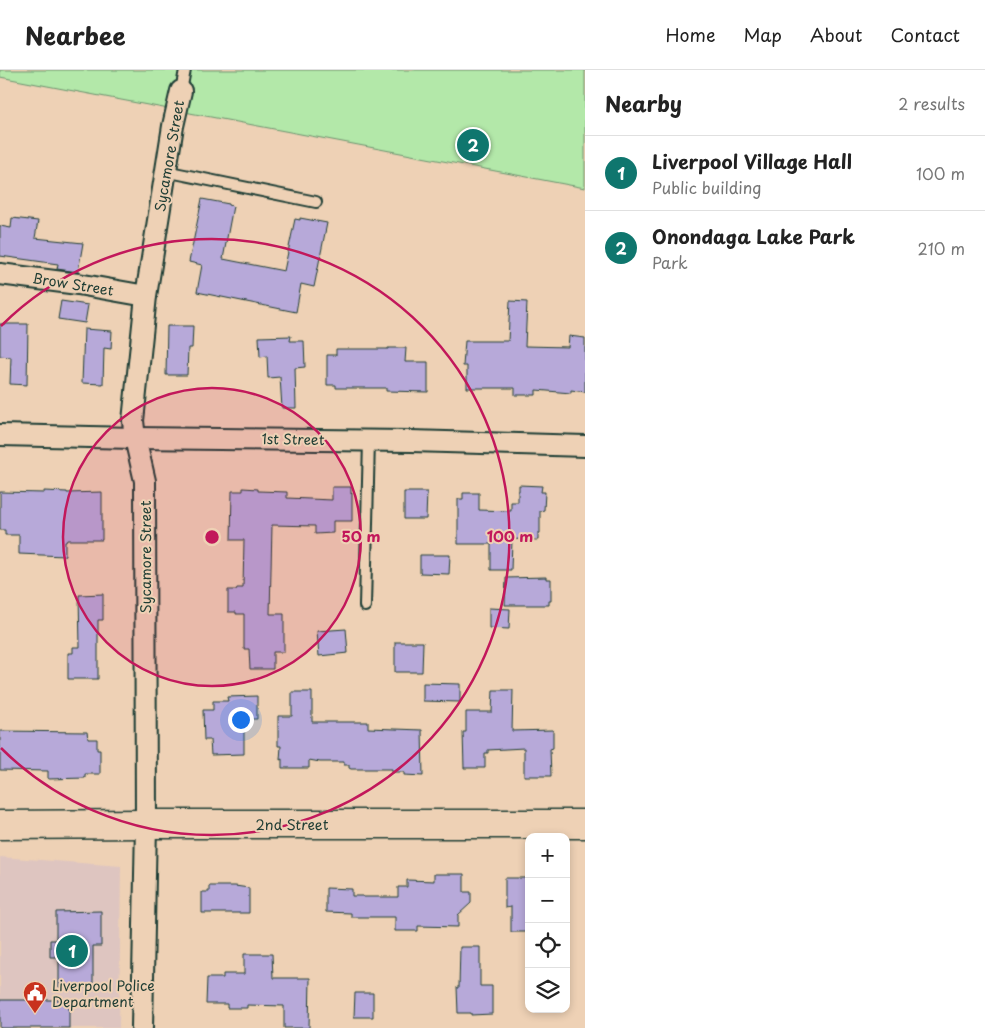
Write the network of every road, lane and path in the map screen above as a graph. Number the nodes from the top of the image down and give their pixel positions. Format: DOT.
graph roads {
  1 [pos="185,70"];
  2 [pos="181,90"];
  3 [pos="166,171"];
  4 [pos="316,202"];
  5 [pos="0,274"];
  6 [pos="146,296"];
  7 [pos="0,435"];
  8 [pos="135,438"];
  9 [pos="369,440"];
  10 [pos="585,446"];
  11 [pos="365,606"];
  12 [pos="146,824"];
  13 [pos="585,824"];
  14 [pos="0,825"];
  15 [pos="142,1028"];
  1 -- 2 [label="lane"];
  2 -- 3 [label="street, Sycamore Street"];
  3 -- 4 [label="lane"];
  3 -- 6 [label="street, Sycamore Street"];
  5 -- 6 [label="street, Brow Street"];
  6 -- 8 [label="street, Sycamore Street"];
  7 -- 8 [label="street, 1st Street"];
  8 -- 9 [label="street, 1st Street"];
  8 -- 12 [label="street, Sycamore Street"];
  9 -- 10 [label="street, 1st Street"];
  9 -- 11 [label="lane"];
  12 -- 13 [label="main road, 2nd Street"];
  12 -- 14 [label="main road, 2nd Street"];
  12 -- 15 [label="street, Sycamore Street"];
}
